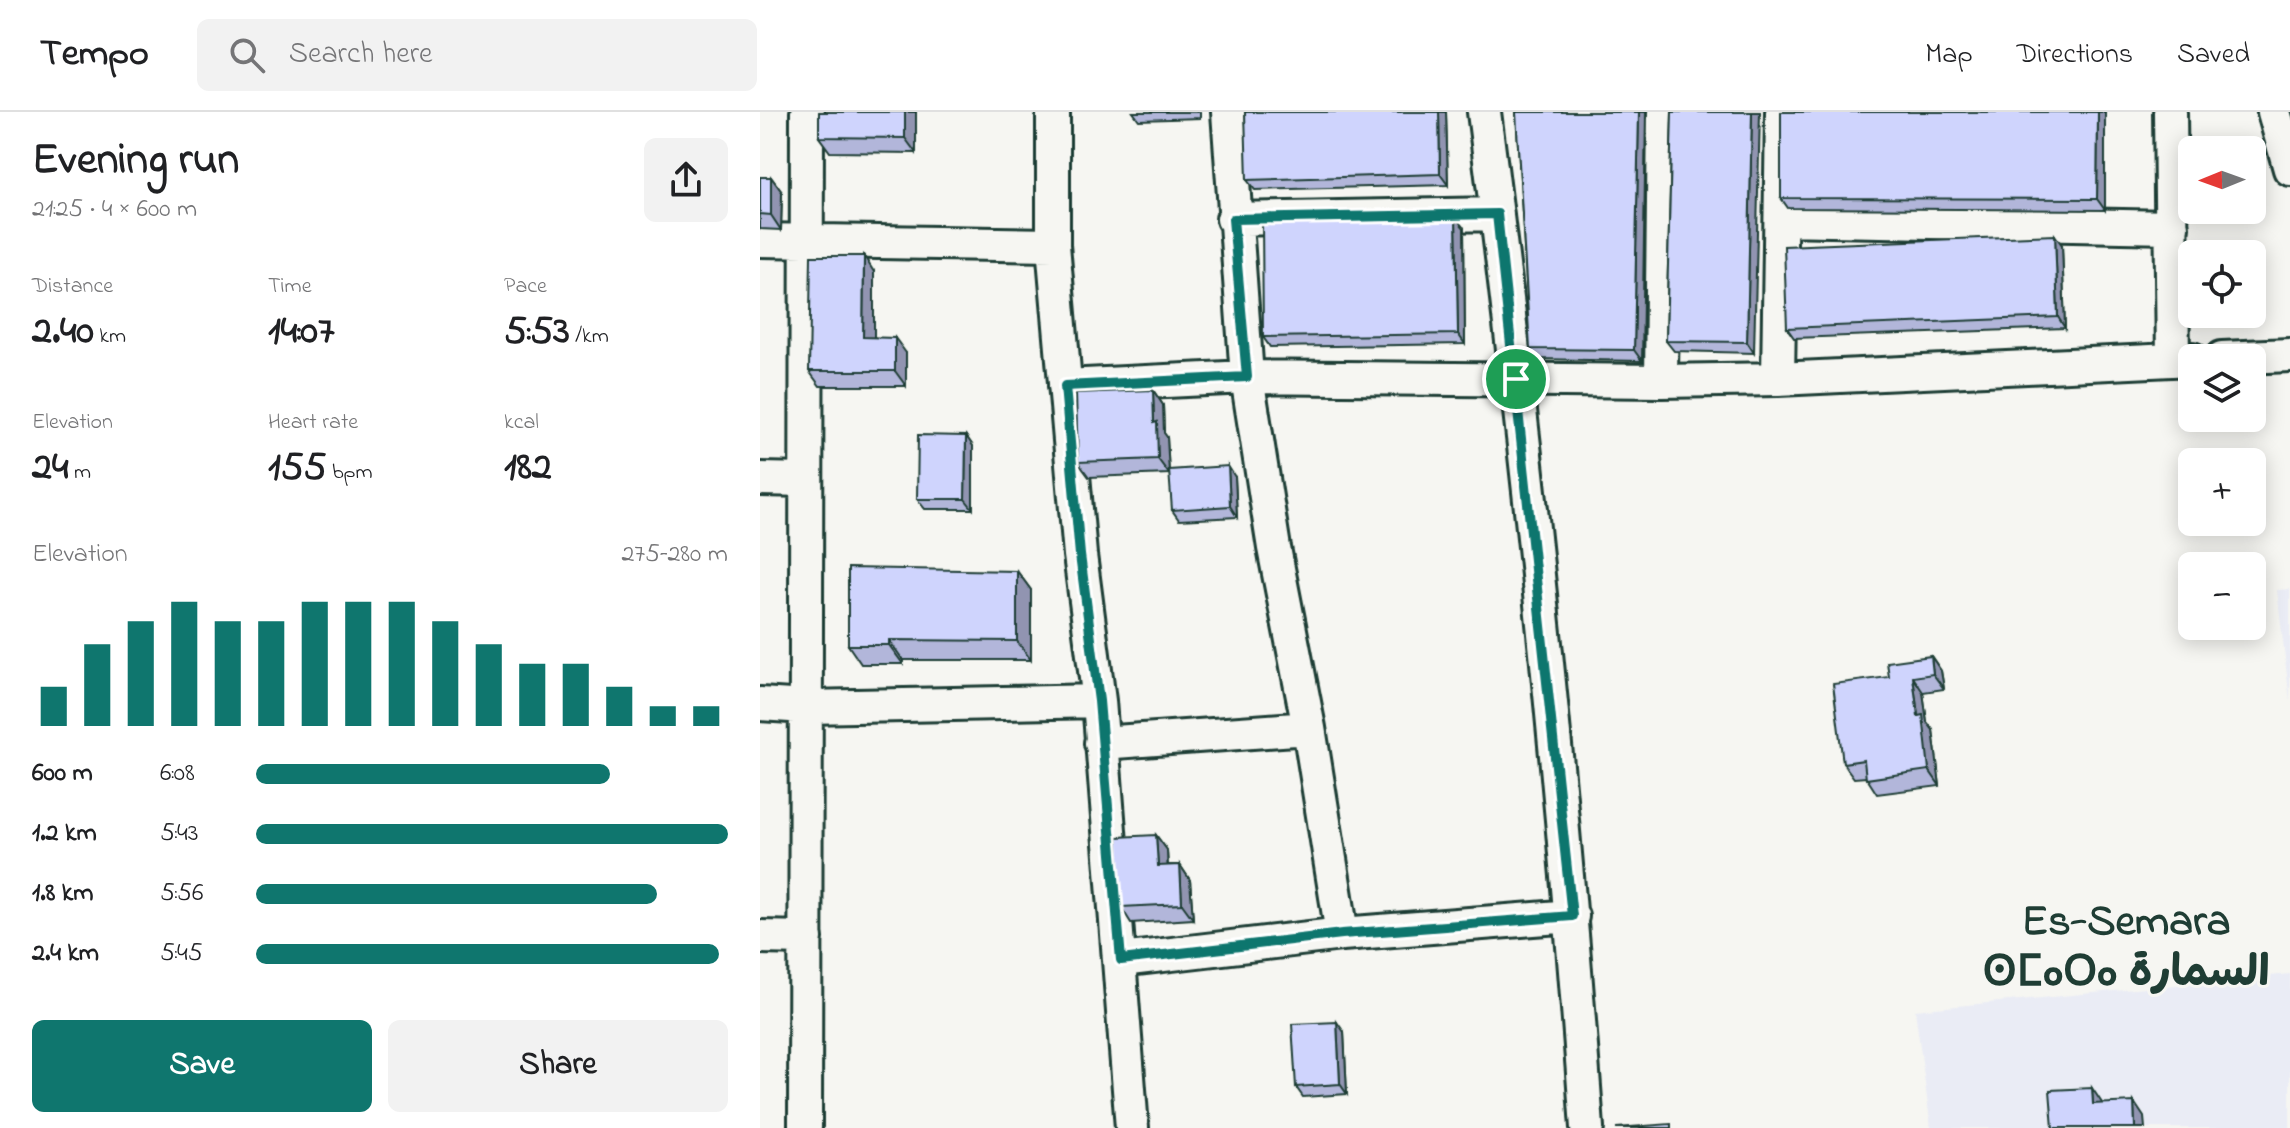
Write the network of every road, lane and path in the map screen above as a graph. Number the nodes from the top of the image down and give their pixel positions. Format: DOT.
graph roads {
  1 [pos="807,112"];
  2 [pos="1053,112"];
  3 [pos="1228,112"];
  4 [pos="1484,112"];
  5 [pos="1664,112"];
  6 [pos="1782,112"];
  7 [pos="2170,112"];
  8 [pos="2274,112"];
  9 [pos="2290,169"];
  10 [pos="1497,214"];
  11 [pos="1233,219"];
  12 [pos="1781,219"];
  13 [pos="2172,227"];
  14 [pos="760,240"];
  15 [pos="807,240"];
  16 [pos="1053,245"];
  17 [pos="2181,344"];
  18 [pos="2290,355"];
  19 [pos="2266,356"];
  20 [pos="2178,360"];
  21 [pos="1247,377"];
  22 [pos="1516,379"];
  23 [pos="1778,379"];
  24 [pos="1661,381"];
  25 [pos="1065,386"];
  26 [pos="760,479"];
  27 [pos="806,480"];
  28 [pos="1099,701"];
  29 [pos="760,704"];
  30 [pos="806,707"];
  31 [pos="1309,728"];
  32 [pos="1101,743"];
  33 [pos="1572,916"];
  34 [pos="1342,934"];
  35 [pos="760,937"];
  36 [pos="806,938"];
  37 [pos="1121,960"];
  38 [pos="805,1128"];
  39 [pos="1132,1128"];
  40 [pos="1587,1128"];
  1 -- 15 [label="street"];
  2 -- 16 [label="street"];
  3 -- 11 [label="street"];
  4 -- 10 [label="street"];
  5 -- 24 [label="street"];
  6 -- 12 [label="street"];
  7 -- 13 [label="street"];
  8 -- 9 [label="street"];
  10 -- 11 [label="street"];
  10 -- 22 [label="street"];
  11 -- 21 [label="street"];
  12 -- 13 [label="street"];
  12 -- 23 [label="street"];
  13 -- 17 [label="street"];
  14 -- 15 [label="street"];
  15 -- 16 [label="street"];
  15 -- 27 [label="street"];
  16 -- 25 [label="street"];
  18 -- 19 [label="street"];
  20 -- 23 [label="street"];
  21 -- 22 [label="street"];
  21 -- 25 [label="street"];
  21 -- 31 [label="street"];
  22 -- 24 [label="street"];
  22 -- 33 [label="street"];
  23 -- 24 [label="street"];
  25 -- 28 [label="street"];
  26 -- 27 [label="street"];
  27 -- 30 [label="street"];
  28 -- 30 [label="street"];
  28 -- 32 [label="street"];
  29 -- 30 [label="street"];
  30 -- 36 [label="street"];
  31 -- 32 [label="street"];
  31 -- 34 [label="street"];
  32 -- 37 [label="street"];
  33 -- 34 [label="street"];
  33 -- 40 [label="street"];
  34 -- 37 [label="street"];
  35 -- 36 [label="street"];
  36 -- 38 [label="street"];
  37 -- 39 [label="street"];
}
